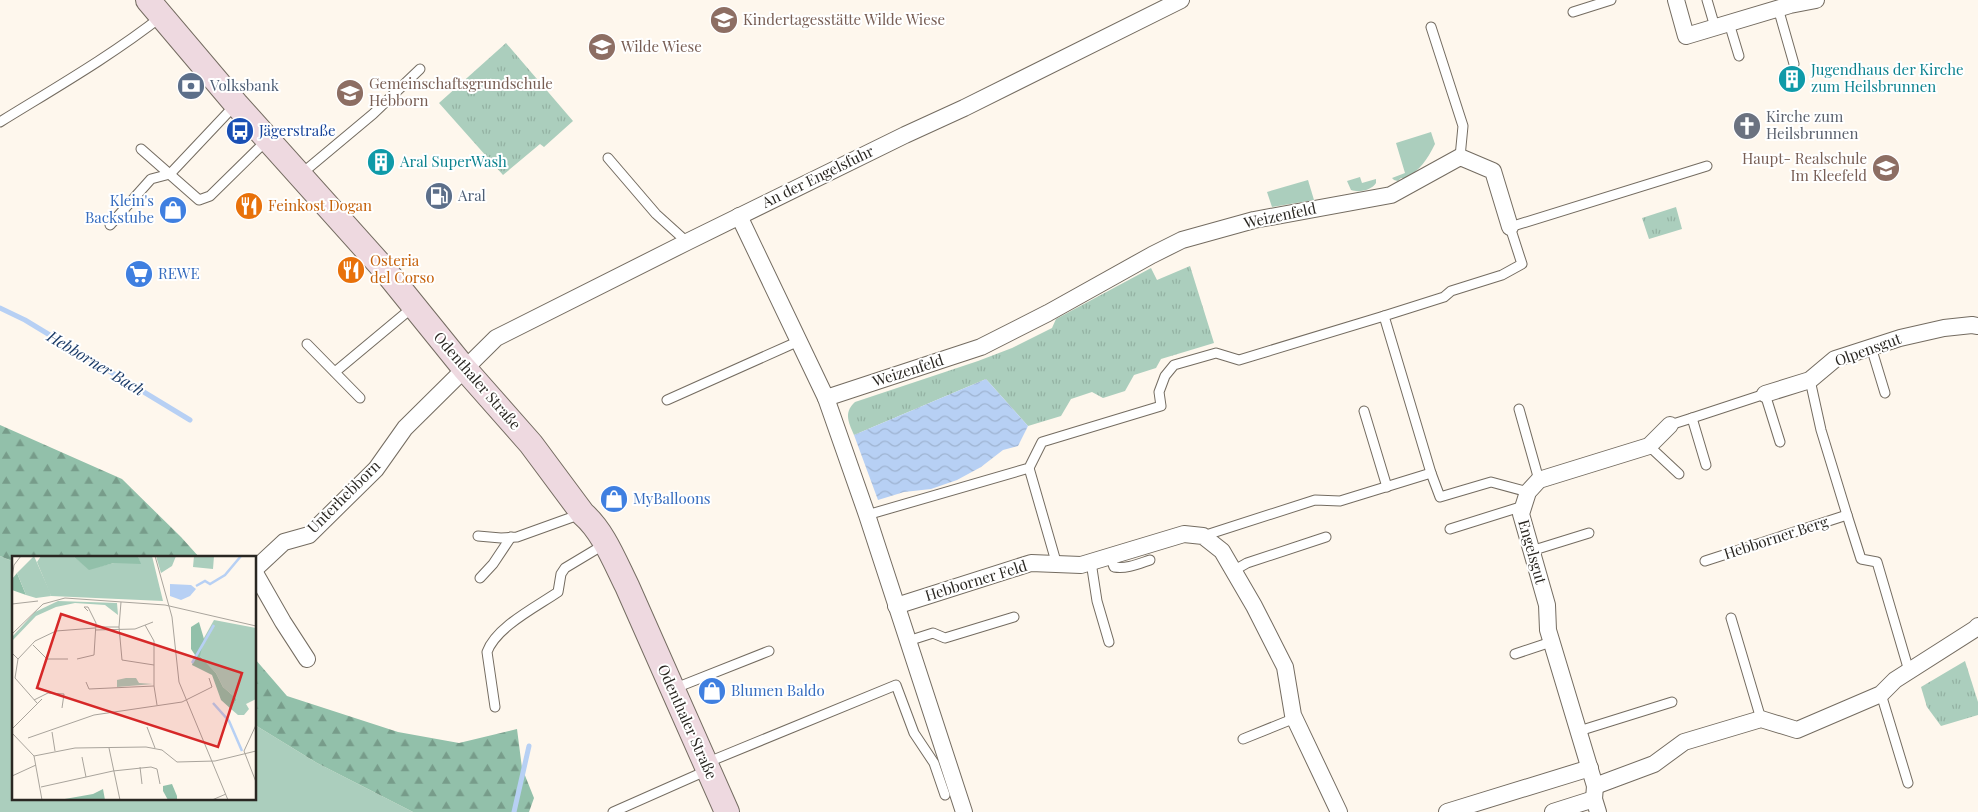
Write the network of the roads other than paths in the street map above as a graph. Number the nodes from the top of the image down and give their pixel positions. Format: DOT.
graph roads {
  1 [pos="1181,0"];
  2 [pos="1611,0"];
  3 [pos="1676,0"];
  4 [pos="1707,0"];
  5 [pos="1816,0"];
  6 [pos="155,8"];
  7 [pos="1778,8"];
  8 [pos="1573,12"];
  9 [pos="1722,25"];
  10 [pos="1431,27"];
  11 [pos="1739,56"];
  12 [pos="1794,64"];
  13 [pos="420,69"];
  14 [pos="236,104"];
  15 [pos="0,122"];
  16 [pos="267,140"];
  17 [pos="141,149"];
  18 [pos="1460,157"];
  19 [pos="608,158"];
  20 [pos="1707,166"];
  21 [pos="170,174"];
  22 [pos="300,175"];
  23 [pos="740,216"];
  24 [pos="110,225"];
  25 [pos="1510,227"];
  26 [pos="686,242"];
  27 [pos="414,307"];
  28 [pos="1384,316"];
  29 [pos="1978,326"];
  30 [pos="799,341"];
  31 [pos="307,344"];
  32 [pos="1871,348"];
  33 [pos="464,368"];
  34 [pos="334,372"];
  35 [pos="1810,380"];
  36 [pos="1885,393"];
  37 [pos="1765,394"];
  38 [pos="360,398"];
  39 [pos="826,398"];
  40 [pos="667,400"];
  41 [pos="1519,409"];
  42 [pos="1364,411"];
  43 [pos="1692,418"];
  44 [pos="1670,425"];
  45 [pos="1780,442"];
  46 [pos="1649,446"];
  47 [pos="1706,465"];
  48 [pos="1029,468"];
  49 [pos="1431,473"];
  50 [pos="1679,474"];
  51 [pos="1533,486"];
  52 [pos="1388,487"];
  53 [pos="1522,509"];
  54 [pos="583,514"];
  55 [pos="868,515"];
  56 [pos="1847,515"];
  57 [pos="1450,529"];
  58 [pos="1589,533"];
  59 [pos="478,536"];
  60 [pos="1203,536"];
  61 [pos="511,537"];
  62 [pos="1326,537"];
  63 [pos="605,544"];
  64 [pos="1531,551"];
  65 [pos="1110,556"];
  66 [pos="1150,560"];
  67 [pos="1705,560"];
  68 [pos="1092,562"];
  69 [pos="1057,565"];
  70 [pos="256,570"];
  71 [pos="1233,571"];
  72 [pos="256,573"];
  73 [pos="480,578"];
  74 [pos="896,606"];
  75 [pos="1014,617"];
  76 [pos="1731,618"];
  77 [pos="1977,630"];
  78 [pos="908,641"];
  79 [pos="1110,642"];
  80 [pos="1551,642"];
  81 [pos="769,651"];
  82 [pos="1515,654"];
  83 [pos="307,659"];
  84 [pos="1902,675"];
  85 [pos="672,689"];
  86 [pos="1881,694"];
  87 [pos="1672,702"];
  88 [pos="495,707"];
  89 [pos="1295,718"];
  90 [pos="1762,719"];
  91 [pos="1579,731"];
  92 [pos="1243,739"];
  93 [pos="707,767"];
  94 [pos="1590,768"];
  95 [pos="1908,783"];
  96 [pos="945,795"];
  97 [pos="1596,799"];
  98 [pos="613,812"];
  99 [pos="727,812"];
  100 [pos="964,812"];
  101 [pos="1338,812"];
  102 [pos="1447,812"];
  103 [pos="1553,812"];
  1 -- 23 [label="street, An der Engelsfuhr"];
  2 -- 8 [label="lane"];
  3 -- 9 [label="street"];
  4 -- 9 [label="lane"];
  5 -- 7 [label="street"];
  6 -- 14 [label="main road, Odenthaler Straße"];
  6 -- 15 [label="lane"];
  7 -- 9 [label="street"];
  7 -- 12 [label="lane"];
  9 -- 11 [label="lane"];
  10 -- 18 [label="lane"];
  13 -- 22 [label="lane"];
  14 -- 16 [label="main road, Odenthaler Straße"];
  14 -- 21 [label="lane"];
  16 -- 21 [label="lane"];
  16 -- 22 [label="main road, Odenthaler Straße"];
  17 -- 21 [label="lane"];
  18 -- 25 [label="street"];
  18 -- 39 [label="street, Weizenfeld"];
  19 -- 26 [label="lane"];
  20 -- 25 [label="lane"];
  21 -- 24 [label="lane"];
  22 -- 27 [label="main road, Odenthaler Straße"];
  23 -- 26 [label="street, An der Engelsfuhr"];
  23 -- 30 [label="street"];
  25 -- 28 [label="lane"];
  26 -- 33 [label="street, An der Engelsfuhr"];
  27 -- 33 [label="main road, Odenthaler Straße"];
  27 -- 34 [label="lane"];
  28 -- 48 [label="lane"];
  28 -- 49 [label="lane"];
  29 -- 32 [label="street, Olpensgut"];
  30 -- 39 [label="street"];
  30 -- 40 [label="lane"];
  31 -- 34 [label="lane"];
  32 -- 35 [label="street, Olpensgut"];
  32 -- 36 [label="lane"];
  33 -- 54 [label="main road, Odenthaler Straße"];
  33 -- 70 [label="street, Unterhebborn"];
  34 -- 38 [label="lane"];
  35 -- 37 [label="street, Olpensgut"];
  35 -- 56 [label="lane, Hebborner Berg"];
  37 -- 43 [label="lane"];
  37 -- 45 [label="lane"];
  39 -- 55 [label="street"];
  41 -- 51 [label="lane"];
  42 -- 52 [label="lane"];
  43 -- 44 [label="lane"];
  43 -- 47 [label="lane"];
  44 -- 46 [label="street"];
  46 -- 50 [label="lane"];
  46 -- 51 [label="street"];
  48 -- 55 [label="lane"];
  48 -- 69 [label="lane"];
  49 -- 51 [label="lane"];
  49 -- 52 [label="lane, Hebborner Feld"];
  51 -- 53 [label="street, Engelsgut"];
  52 -- 60 [label="lane, Hebborner Feld"];
  53 -- 57 [label="lane"];
  53 -- 64 [label="street, Engelsgut"];
  54 -- 61 [label="lane"];
  54 -- 63 [label="main road, Odenthaler Straße"];
  55 -- 74 [label="street"];
  56 -- 67 [label="lane, Hebborner Berg"];
  56 -- 84 [label="lane, Hebborner Berg"];
  58 -- 64 [label="lane"];
  59 -- 61 [label="lane"];
  60 -- 65 [label="street, Hebborner Feld"];
  60 -- 71 [label="street"];
  61 -- 73 [label="lane"];
  62 -- 71 [label="lane"];
  63 -- 85 [label="main road, Odenthaler Straße"];
  63 -- 88 [label="lane"];
  64 -- 80 [label="street, Engelsgut"];
  65 -- 66 [label="lane"];
  65 -- 68 [label="street, Hebborner Feld"];
  68 -- 69 [label="street, Hebborner Feld"];
  68 -- 79 [label="lane"];
  69 -- 74 [label="street, Hebborner Feld"];
  71 -- 89 [label="street"];
  72 -- 83 [label="street, Unterhebborn"];
  74 -- 78 [label="street"];
  75 -- 78 [label="lane"];
  76 -- 90 [label="lane"];
  77 -- 84 [label="street"];
  78 -- 100 [label="street"];
  80 -- 82 [label="lane"];
  80 -- 91 [label="street, Engelsgut"];
  81 -- 85 [label="lane"];
  84 -- 86 [label="street"];
  85 -- 93 [label="main road, Odenthaler Straße"];
  86 -- 90 [label="street"];
  86 -- 95 [label="lane"];
  87 -- 91 [label="lane"];
  89 -- 92 [label="lane"];
  89 -- 101 [label="street"];
  90 -- 97 [label="street"];
  91 -- 94 [label="street, Engelsgut"];
  93 -- 96 [label="lane"];
  93 -- 98 [label="lane"];
  93 -- 99 [label="main road, Odenthaler Straße"];
  94 -- 97 [label="street"];
  94 -- 102 [label="street"];
  97 -- 103 [label="street"];
}
